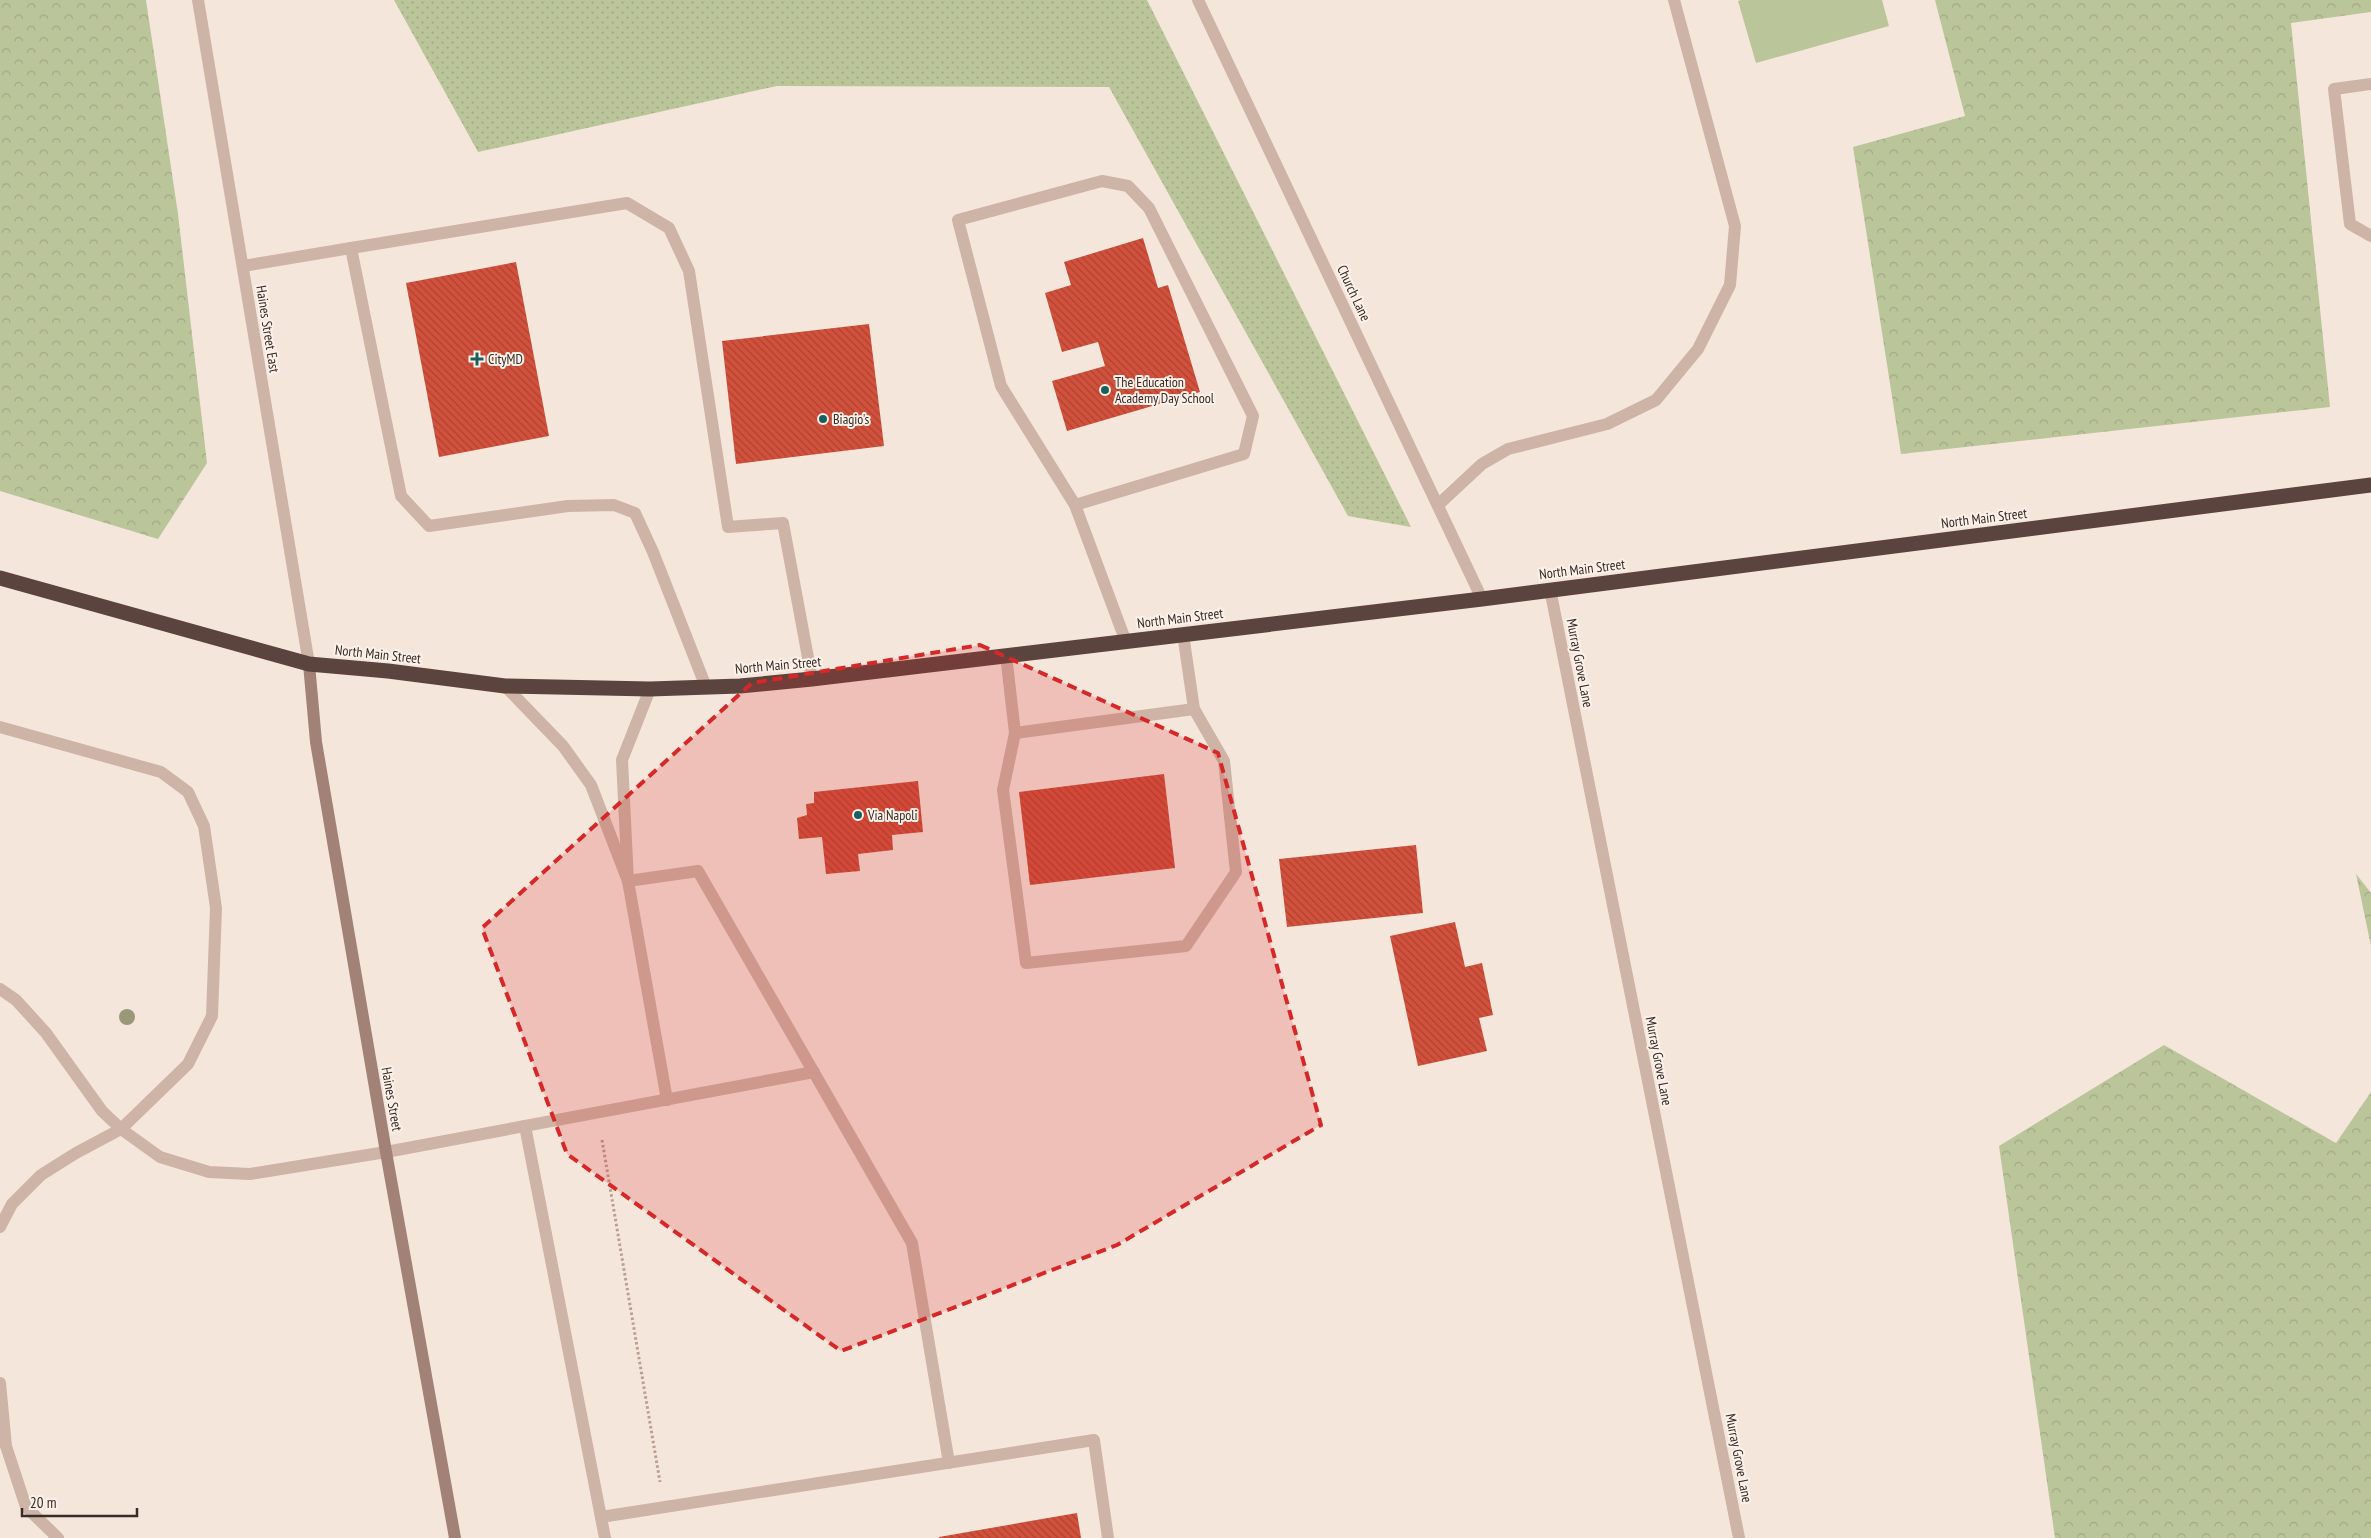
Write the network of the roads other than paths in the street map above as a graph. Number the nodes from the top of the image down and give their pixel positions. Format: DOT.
graph roads {
  1 [pos="198,0"];
  2 [pos="1198,0"];
  3 [pos="1674,0"];
  4 [pos="2371,84"];
  5 [pos="2371,236"];
  6 [pos="351,248"];
  7 [pos="242,266"];
  8 [pos="2371,485"];
  9 [pos="1075,505"];
  10 [pos="1438,505"];
  11 [pos="0,578"];
  12 [pos="1550,589"];
  13 [pos="1482,599"];
  14 [pos="1183,634"];
  15 [pos="1126,642"];
  16 [pos="1006,655"];
  17 [pos="308,664"];
  18 [pos="812,679"];
  19 [pos="505,686"];
  20 [pos="706,687"];
  21 [pos="650,689"];
  22 [pos="1194,709"];
  23 [pos="0,727"];
  24 [pos="1015,733"];
  25 [pos="628,881"];
  26 [pos="0,989"];
  27 [pos="814,1072"];
  28 [pos="666,1100"];
  29 [pos="525,1126"];
  30 [pos="121,1129"];
  31 [pos="386,1152"];
  32 [pos="0,1227"];
  33 [pos="0,1383"];
  34 [pos="949,1463"];
  35 [pos="601,1517"];
  36 [pos="58,1538"];
  37 [pos="455,1538"];
  38 [pos="605,1538"];
  39 [pos="1108,1538"];
  40 [pos="1739,1538"];
  1 -- 7 [label="street, Haines Street East"];
  2 -- 10 [label="street, Church Lane"];
  3 -- 10 [label="street"];
  4 -- 5 [label="street"];
  6 -- 7 [label="street"];
  6 -- 18 [label="street"];
  6 -- 20 [label="street"];
  7 -- 17 [label="street, Haines Street East"];
  8 -- 12 [label="highway, North Main Street"];
  9 -- 9 [label="street"];
  9 -- 15 [label="street"];
  10 -- 13 [label="street, Church Lane"];
  11 -- 17 [label="highway, North Main Street"];
  12 -- 13 [label="highway, North Main Street"];
  12 -- 40 [label="street, Murray Grove Lane"];
  13 -- 14 [label="highway, North Main Street"];
  14 -- 15 [label="highway, North Main Street"];
  14 -- 22 [label="street"];
  15 -- 16 [label="highway, North Main Street"];
  16 -- 18 [label="highway, North Main Street"];
  16 -- 24 [label="street"];
  17 -- 19 [label="highway, North Main Street"];
  17 -- 31 [label="street, Haines Street"];
  18 -- 20 [label="highway, North Main Street"];
  19 -- 21 [label="highway, North Main Street"];
  19 -- 25 [label="street"];
  20 -- 21 [label="highway, North Main Street"];
  21 -- 25 [label="street"];
  22 -- 24 [label="street"];
  22 -- 24 [label="street"];
  23 -- 30 [label="street"];
  25 -- 27 [label="street"];
  25 -- 28 [label="street"];
  26 -- 30 [label="street"];
  27 -- 28 [label="street"];
  27 -- 34 [label="street"];
  28 -- 29 [label="street"];
  29 -- 31 [label="street"];
  29 -- 35 [label="street"];
  30 -- 31 [label="street"];
  30 -- 32 [label="street"];
  31 -- 37 [label="street, Haines Street"];
  33 -- 36 [label="street"];
  34 -- 35 [label="street"];
  34 -- 39 [label="street"];
  35 -- 38 [label="street"];
}
